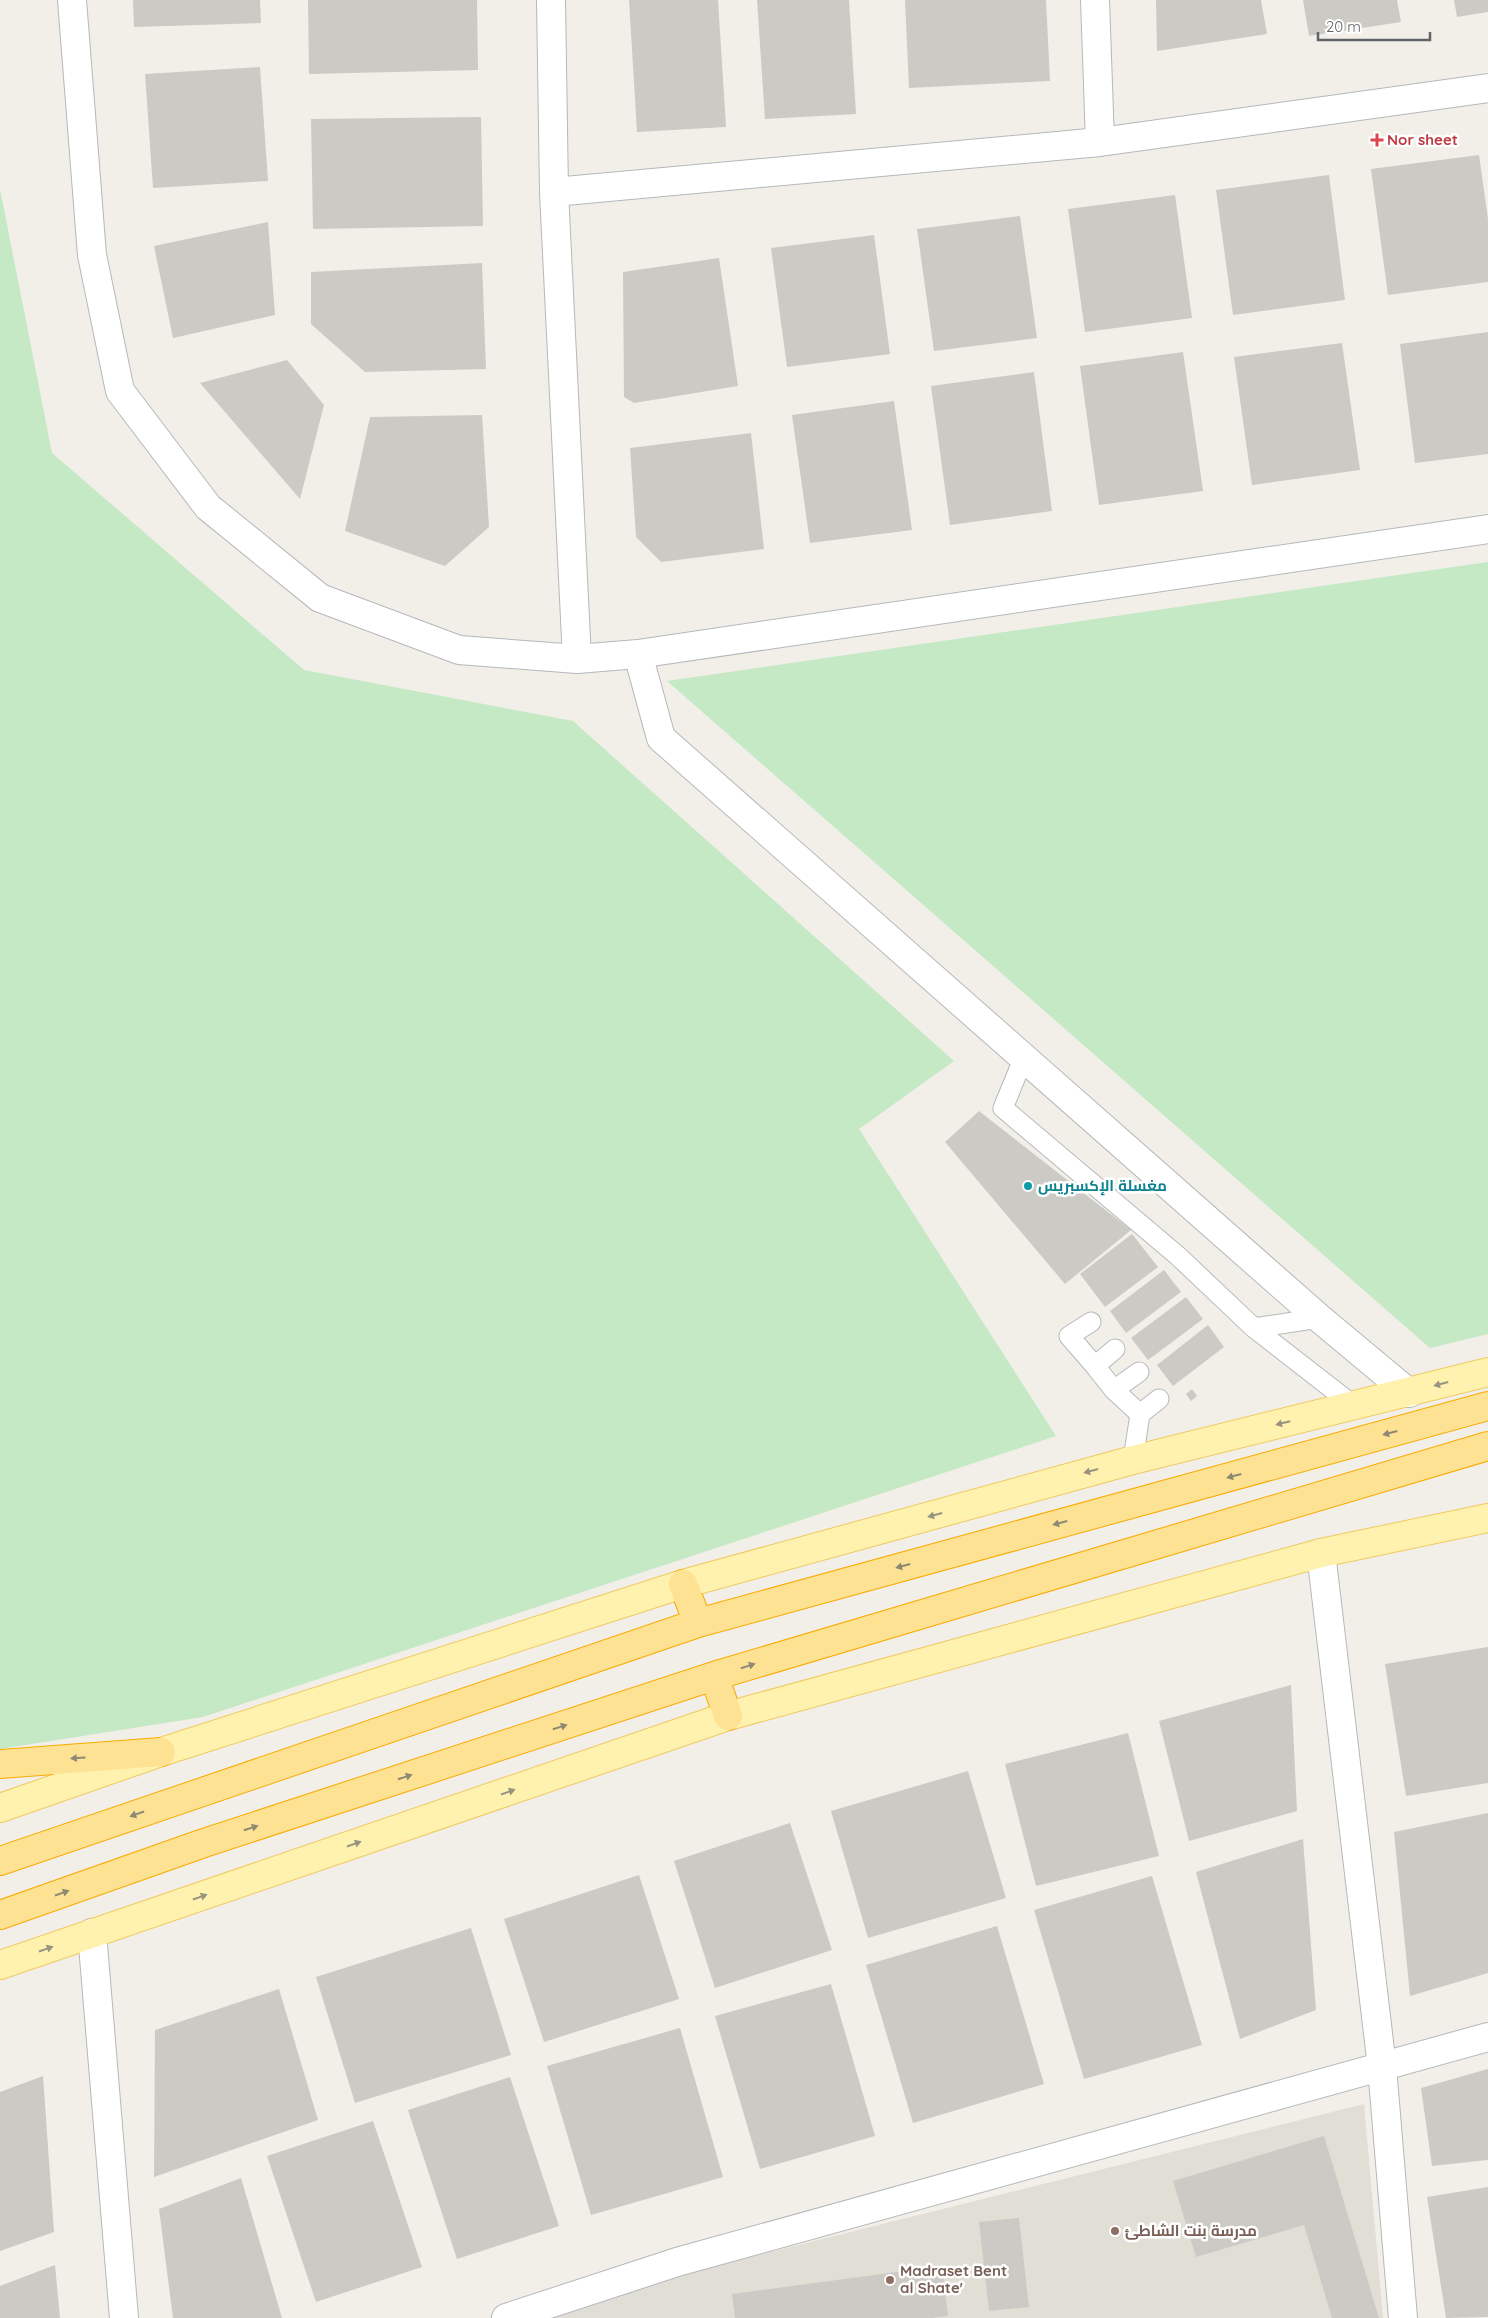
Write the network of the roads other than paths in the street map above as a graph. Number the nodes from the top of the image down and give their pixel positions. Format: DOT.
graph roads {
  1 [pos="72,0"];
  2 [pos="550,0"];
  3 [pos="1095,0"];
  4 [pos="1488,88"];
  5 [pos="1100,142"];
  6 [pos="554,192"];
  7 [pos="1488,529"];
  8 [pos="638,654"];
  9 [pos="577,659"];
  10 [pos="1024,1058"];
  11 [pos="1319,1318"];
  12 [pos="1091,1322"];
  13 [pos="1254,1328"];
  14 [pos="1114,1349"];
  15 [pos="1095,1366"];
  16 [pos="1139,1372"];
  17 [pos="1488,1372"];
  18 [pos="1114,1390"];
  19 [pos="1409,1393"];
  20 [pos="1159,1399"];
  21 [pos="1353,1405"];
  22 [pos="1488,1406"];
  23 [pos="1140,1414"];
  24 [pos="1488,1446"];
  25 [pos="1134,1460"];
  26 [pos="1488,1518"];
  27 [pos="1321,1553"];
  28 [pos="683,1584"];
  29 [pos="698,1622"];
  30 [pos="714,1676"];
  31 [pos="728,1716"];
  32 [pos="161,1752"];
  33 [pos="0,1764"];
  34 [pos="0,1808"];
  35 [pos="0,1861"];
  36 [pos="0,1915"];
  37 [pos="92,1934"];
  38 [pos="0,1965"];
  39 [pos="1488,2037"];
  40 [pos="1382,2068"];
  41 [pos="124,2318"];
  42 [pos="506,2318"];
  43 [pos="1403,2318"];
  1 -- 9 [label="street"];
  2 -- 6 [label="street"];
  3 -- 5 [label="street"];
  4 -- 5 [label="street"];
  5 -- 6 [label="street"];
  6 -- 9 [label="street"];
  7 -- 8 [label="street"];
  8 -- 9 [label="street"];
  8 -- 10 [label="street"];
  10 -- 11 [label="street"];
  10 -- 13 [label="lane"];
  11 -- 13 [label="lane"];
  11 -- 19 [label="street"];
  12 -- 15 [label="lane"];
  13 -- 21 [label="lane"];
  14 -- 15 [label="lane"];
  15 -- 18 [label="lane"];
  16 -- 18 [label="lane"];
  17 -- 19 [label="main road, one-way"];
  18 -- 23 [label="lane"];
  19 -- 21 [label="main road"];
  20 -- 23 [label="lane"];
  21 -- 25 [label="main road, one-way"];
  22 -- 29 [label="highway, one-way"];
  23 -- 25 [label="lane"];
  30 -- 24 [label="highway, one-way"];
  25 -- 28 [label="main road, one-way"];
  26 -- 27 [label="main road"];
  27 -- 31 [label="main road"];
  27 -- 40 [label="street"];
  28 -- 29 [label="highway"];
  28 -- 32 [label="main road"];
  29 -- 35 [label="highway, one-way"];
  30 -- 31 [label="highway"];
  36 -- 30 [label="highway, one-way"];
  37 -- 31 [label="main road, one-way"];
  32 -- 33 [label="highway, one-way"];
  32 -- 34 [label="main road"];
  38 -- 37 [label="main road, one-way"];
  37 -- 41 [label="street"];
  39 -- 40 [label="street"];
  40 -- 42 [label="street"];
  40 -- 43 [label="street"];
}
